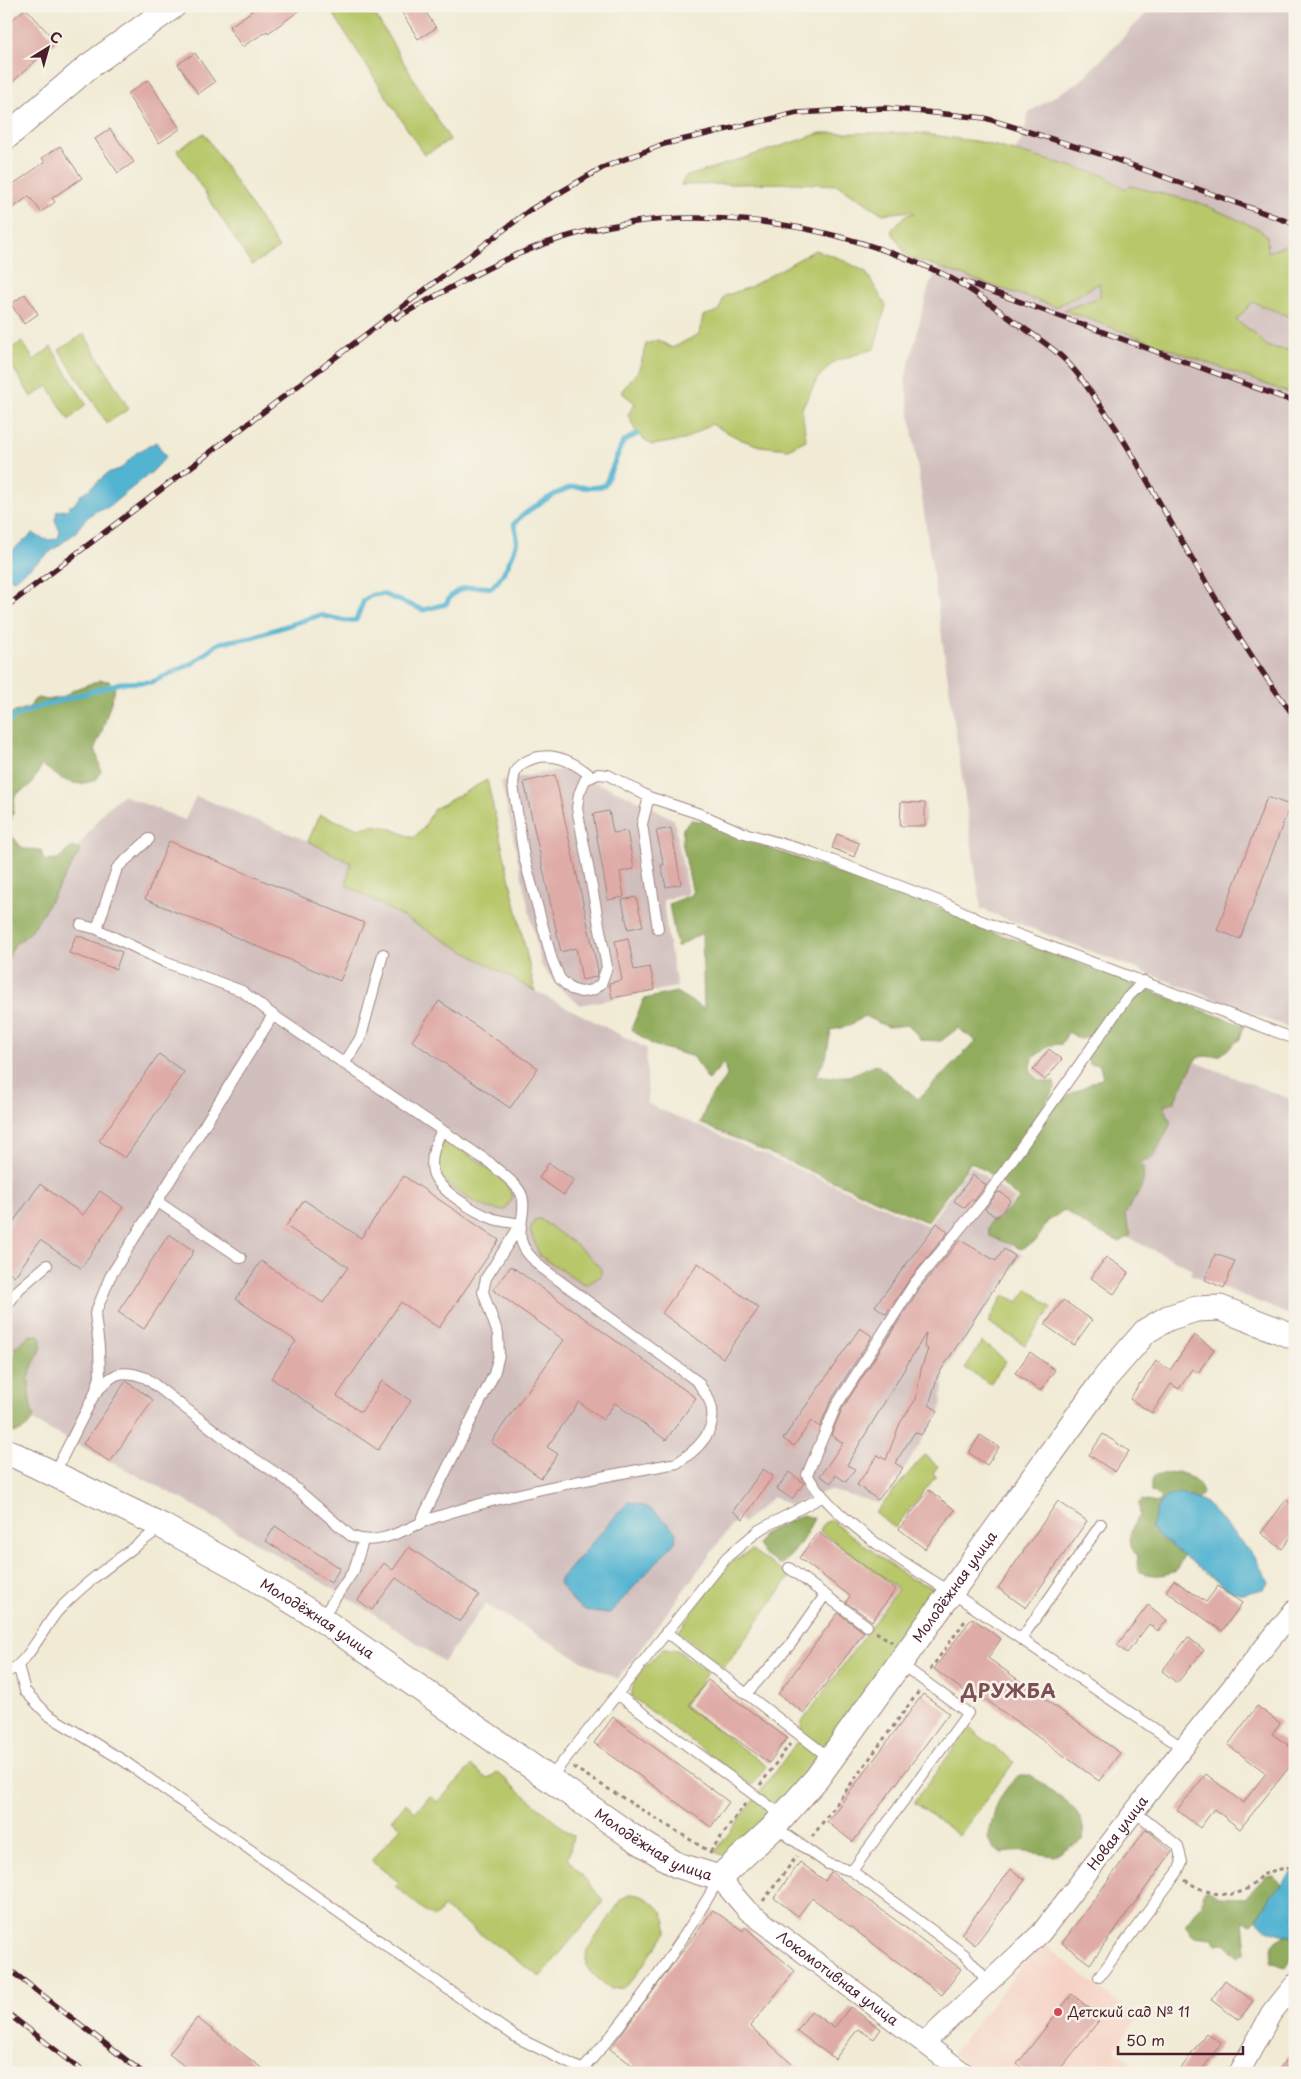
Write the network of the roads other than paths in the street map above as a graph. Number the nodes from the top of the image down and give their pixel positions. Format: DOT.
graph roads {
  1 [pos="173,6"];
  2 [pos="6,137"];
  3 [pos="592,776"];
  4 [pos="649,797"];
  5 [pos="149,839"];
  6 [pos="81,925"];
  7 [pos="97,929"];
  8 [pos="658,930"];
  9 [pos="383,954"];
  10 [pos="1144,981"];
  11 [pos="274,1015"];
  12 [pos="1295,1038"];
  13 [pos="344,1064"];
  14 [pos="442,1130"];
  15 [pos="158,1202"];
  16 [pos="521,1224"];
  17 [pos="241,1258"];
  18 [pos="47,1265"];
  19 [pos="6,1307"];
  20 [pos="1295,1337"];
  21 [pos="94,1395"];
  22 [pos="6,1452"];
  23 [pos="53,1474"];
  24 [pos="822,1497"];
  25 [pos="420,1523"];
  26 [pos="1101,1524"];
  27 [pos="162,1526"];
  28 [pos="363,1541"];
  29 [pos="789,1568"];
  30 [pos="951,1592"];
  31 [pos="825,1594"];
  32 [pos="1295,1609"];
  33 [pos="320,1620"];
  34 [pos="867,1626"];
  35 [pos="666,1632"];
  36 [pos="1021,1639"];
  37 [pos="905,1659"];
  38 [pos="18,1665"];
  39 [pos="6,1672"];
  40 [pos="617,1694"];
  41 [pos="746,1694"];
  42 [pos="1183,1748"];
  43 [pos="832,1760"];
  44 [pos="557,1770"];
  45 [pos="1134,1811"];
  46 [pos="779,1821"];
  47 [pos="852,1871"];
  48 [pos="719,1878"];
  49 [pos="1100,1977"];
  50 [pos="988,1983"];
  51 [pos="1295,1984"];
  52 [pos="925,2042"];
  53 [pos="582,2071"];
  54 [pos="964,2073"];
  55 [pos="1239,2073"];
  1 -- 2 [label="street"];
  3 -- 3 [label="lane"];
  3 -- 4 [label="lane"];
  4 -- 8 [label="lane"];
  4 -- 10 [label="lane"];
  5 -- 7 [label="lane"];
  6 -- 7 [label="lane"];
  7 -- 11 [label="lane"];
  9 -- 13 [label="lane"];
  10 -- 12 [label="lane"];
  10 -- 24 [label="lane"];
  11 -- 13 [label="lane"];
  11 -- 15 [label="lane"];
  13 -- 14 [label="lane"];
  14 -- 16 [label="lane"];
  14 -- 16 [label="lane"];
  15 -- 17 [label="lane"];
  15 -- 21 [label="lane"];
  16 -- 25 [label="lane"];
  16 -- 25 [label="lane"];
  18 -- 19 [label="lane"];
  20 -- 30 [label="street, Молодёжная улица"];
  21 -- 23 [label="lane"];
  21 -- 28 [label="lane"];
  22 -- 23 [label="street, Молодёжная улица"];
  23 -- 27 [label="street, Молодёжная улица"];
  24 -- 30 [label="lane"];
  24 -- 35 [label="lane"];
  25 -- 28 [label="lane"];
  26 -- 36 [label="lane"];
  27 -- 33 [label="street, Молодёжная улица"];
  27 -- 38 [label="lane"];
  28 -- 33 [label="lane"];
  29 -- 31 [label="lane"];
  30 -- 36 [label="lane"];
  30 -- 37 [label="street, Молодёжная улица"];
  31 -- 34 [label="lane"];
  31 -- 41 [label="lane"];
  32 -- 42 [label="street, Новая улица"];
  33 -- 44 [label="street, Молодёжная улица"];
  35 -- 40 [label="lane"];
  35 -- 41 [label="lane"];
  36 -- 42 [label="lane"];
  37 -- 43 [label="street, Молодёжная улица"];
  37 -- 47 [label="lane"];
  38 -- 39 [label="lane"];
  38 -- 53 [label="lane"];
  40 -- 44 [label="lane"];
  40 -- 46 [label="lane"];
  41 -- 43 [label="lane"];
  42 -- 45 [label="street, Новая улица"];
  43 -- 46 [label="street, Молодёжная улица"];
  44 -- 48 [label="street, Молодёжная улица"];
  45 -- 49 [label="lane"];
  45 -- 50 [label="street, Новая улица"];
  46 -- 47 [label="lane"];
  46 -- 48 [label="street, Молодёжная улица"];
  47 -- 50 [label="lane"];
  48 -- 52 [label="street, Локомотивная улица"];
  48 -- 53 [label="lane"];
  50 -- 52 [label="street, Новая улица"];
  51 -- 55 [label="street"];
  52 -- 54 [label="street, Локомотивная улица"];
}
